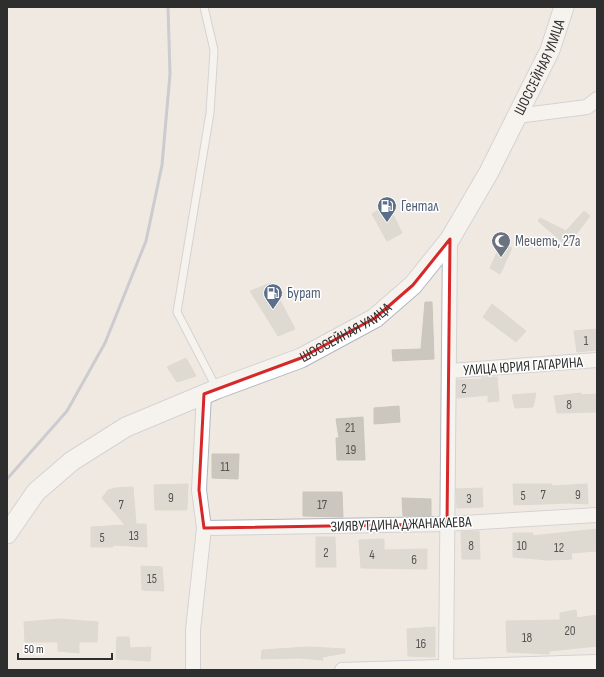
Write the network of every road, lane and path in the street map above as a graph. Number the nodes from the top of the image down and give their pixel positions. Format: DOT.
graph roads {
  1 [pos="204,7"];
  2 [pos="564,7"];
  3 [pos="597,99"];
  4 [pos="517,116"];
  5 [pos="450,239"];
  6 [pos="597,360"];
  7 [pos="448,371"];
  8 [pos="211,391"];
  9 [pos="597,515"];
  10 [pos="447,524"];
  11 [pos="204,528"];
  12 [pos="7,534"];
  13 [pos="597,662"];
  14 [pos="446,669"];
  15 [pos="193,670"];
  16 [pos="342,670"];
  1 -- 8 [label="lane"];
  2 -- 4 [label="main road, ШОССЕЙНАЯ УЛИЦА"];
  3 -- 4 [label="street"];
  4 -- 5 [label="main road, ШОССЕЙНАЯ УЛИЦА"];
  5 -- 7 [label="street"];
  5 -- 8 [label="main road, ШОССЕЙНАЯ УЛИЦА"];
  6 -- 7 [label="street, УЛИЦА ЮРИЯ ГАГАРИНА"];
  7 -- 10 [label="street"];
  8 -- 11 [label="street"];
  8 -- 12 [label="main road, ШОССЕЙНАЯ УЛИЦА"];
  9 -- 10 [label="street, ЗИЯВУТДИНА ДЖАНАКАЕВА"];
  10 -- 11 [label="street, ЗИЯВУТДИНА ДЖАНАКАЕВА"];
  10 -- 14 [label="street"];
  11 -- 15 [label="street"];
  13 -- 14 [label="street"];
  14 -- 16 [label="street"];
}
